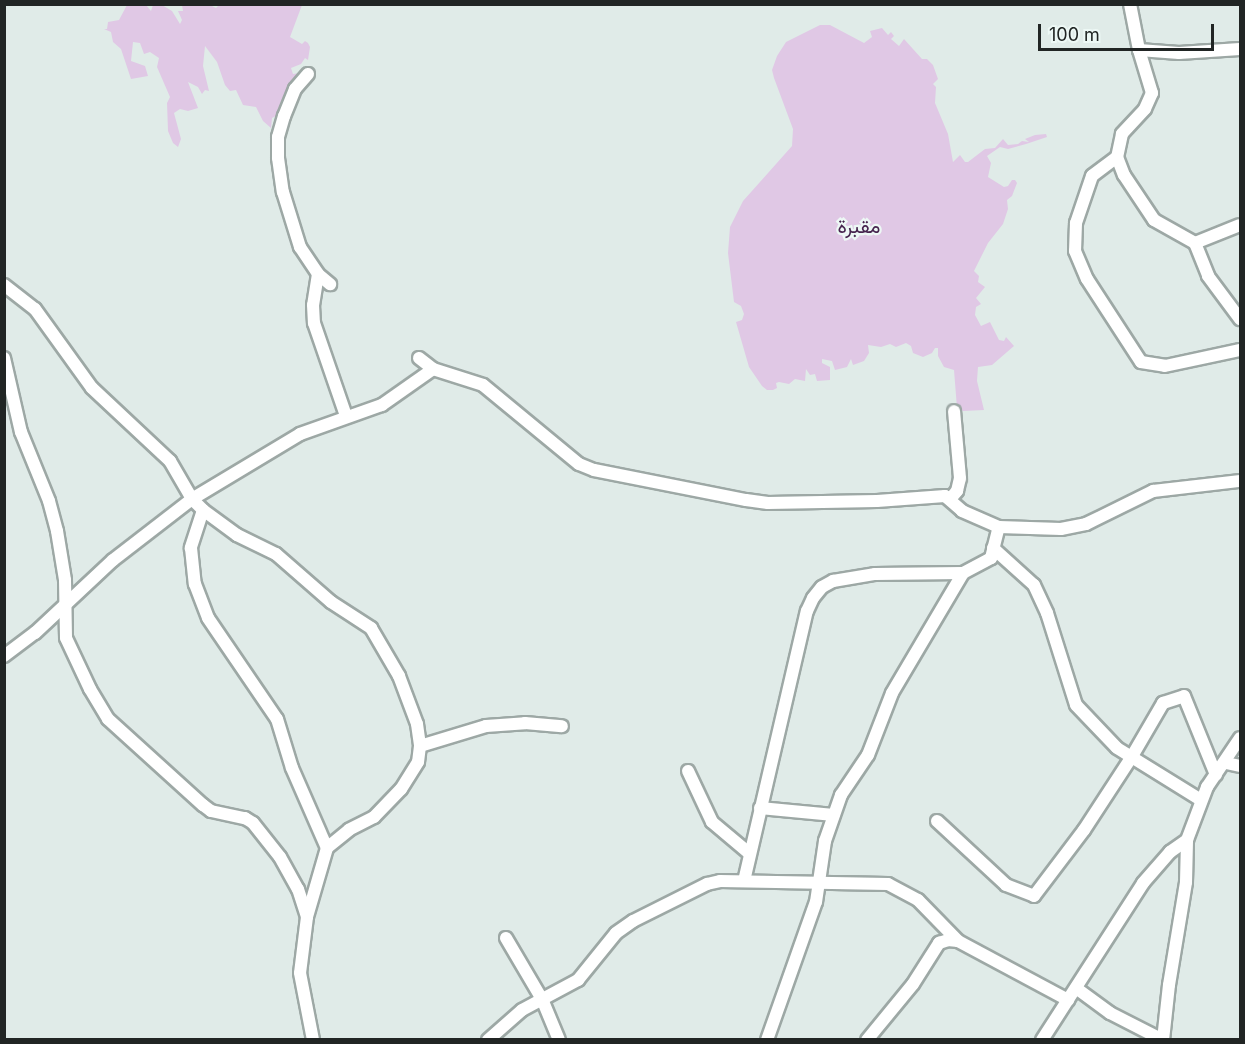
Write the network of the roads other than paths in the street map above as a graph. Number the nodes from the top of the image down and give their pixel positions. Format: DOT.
graph roads {
  1 [pos="1130,4"];
  2 [pos="1240,49"];
  3 [pos="1139,50"];
  4 [pos="308,74"];
  5 [pos="1117,157"];
  6 [pos="1240,225"];
  7 [pos="1195,243"];
  8 [pos="318,274"];
  9 [pos="330,284"];
  10 [pos="4,285"];
  11 [pos="1240,319"];
  12 [pos="1240,350"];
  13 [pos="4,358"];
  14 [pos="419,358"];
  15 [pos="433,369"];
  16 [pos="954,411"];
  17 [pos="346,416"];
  18 [pos="1240,481"];
  19 [pos="192,499"];
  20 [pos="950,499"];
  21 [pos="203,510"];
  22 [pos="999,527"];
  23 [pos="993,548"];
  24 [pos="963,573"];
  25 [pos="65,605"];
  26 [pos="5,656"];
  27 [pos="562,726"];
  28 [pos="1240,738"];
  29 [pos="420,746"];
  30 [pos="1131,758"];
  31 [pos="1226,763"];
  32 [pos="1240,766"];
  33 [pos="688,771"];
  34 [pos="1216,775"];
  35 [pos="1201,800"];
  36 [pos="760,808"];
  37 [pos="834,815"];
  38 [pos="938,821"];
  39 [pos="1187,840"];
  40 [pos="327,848"];
  41 [pos="749,853"];
  42 [pos="744,881"];
  43 [pos="819,884"];
  44 [pos="307,917"];
  45 [pos="506,938"];
  46 [pos="958,941"];
  47 [pos="1076,988"];
  48 [pos="542,999"];
  49 [pos="1068,1000"];
  50 [pos="313,1040"];
  51 [pos="488,1040"];
  52 [pos="559,1040"];
  53 [pos="767,1040"];
  54 [pos="867,1040"];
  55 [pos="1042,1040"];
  1 -- 3 [label="street"];
  2 -- 3 [label="street"];
  3 -- 5 [label="street"];
  4 -- 8 [label="street"];
  5 -- 7 [label="street"];
  5 -- 12 [label="street"];
  6 -- 7 [label="street"];
  7 -- 11 [label="street"];
  8 -- 9 [label="street"];
  8 -- 17 [label="street"];
  10 -- 19 [label="street"];
  13 -- 25 [label="street"];
  14 -- 15 [label="street"];
  15 -- 17 [label="street"];
  15 -- 20 [label="street"];
  16 -- 20 [label="street"];
  17 -- 19 [label="street"];
  18 -- 22 [label="street"];
  19 -- 21 [label="street"];
  19 -- 25 [label="street"];
  20 -- 22 [label="street"];
  21 -- 29 [label="street"];
  21 -- 40 [label="street"];
  22 -- 23 [label="street"];
  23 -- 24 [label="street"];
  23 -- 30 [label="street"];
  24 -- 36 [label="street"];
  24 -- 37 [label="street"];
  25 -- 26 [label="street"];
  25 -- 44 [label="street"];
  27 -- 29 [label="street"];
  28 -- 31 [label="street"];
  29 -- 40 [label="street"];
  30 -- 34 [label="street"];
  30 -- 35 [label="street"];
  30 -- 38 [label="street"];
  31 -- 32 [label="street"];
  31 -- 34 [label="street"];
  33 -- 41 [label="street"];
  34 -- 35 [label="street"];
  35 -- 39 [label="street"];
  36 -- 37 [label="street"];
  36 -- 41 [label="street"];
  37 -- 43 [label="street"];
  39 -- 47 [label="street"];
  39 -- 47 [label="street"];
  40 -- 44 [label="street"];
  41 -- 42 [label="street"];
  42 -- 43 [label="street"];
  42 -- 48 [label="street"];
  43 -- 46 [label="street"];
  43 -- 53 [label="street"];
  44 -- 50 [label="street"];
  45 -- 48 [label="street"];
  46 -- 49 [label="street"];
  46 -- 54 [label="street"];
  47 -- 49 [label="street"];
  48 -- 51 [label="street"];
  48 -- 52 [label="street"];
  49 -- 55 [label="street"];
}
